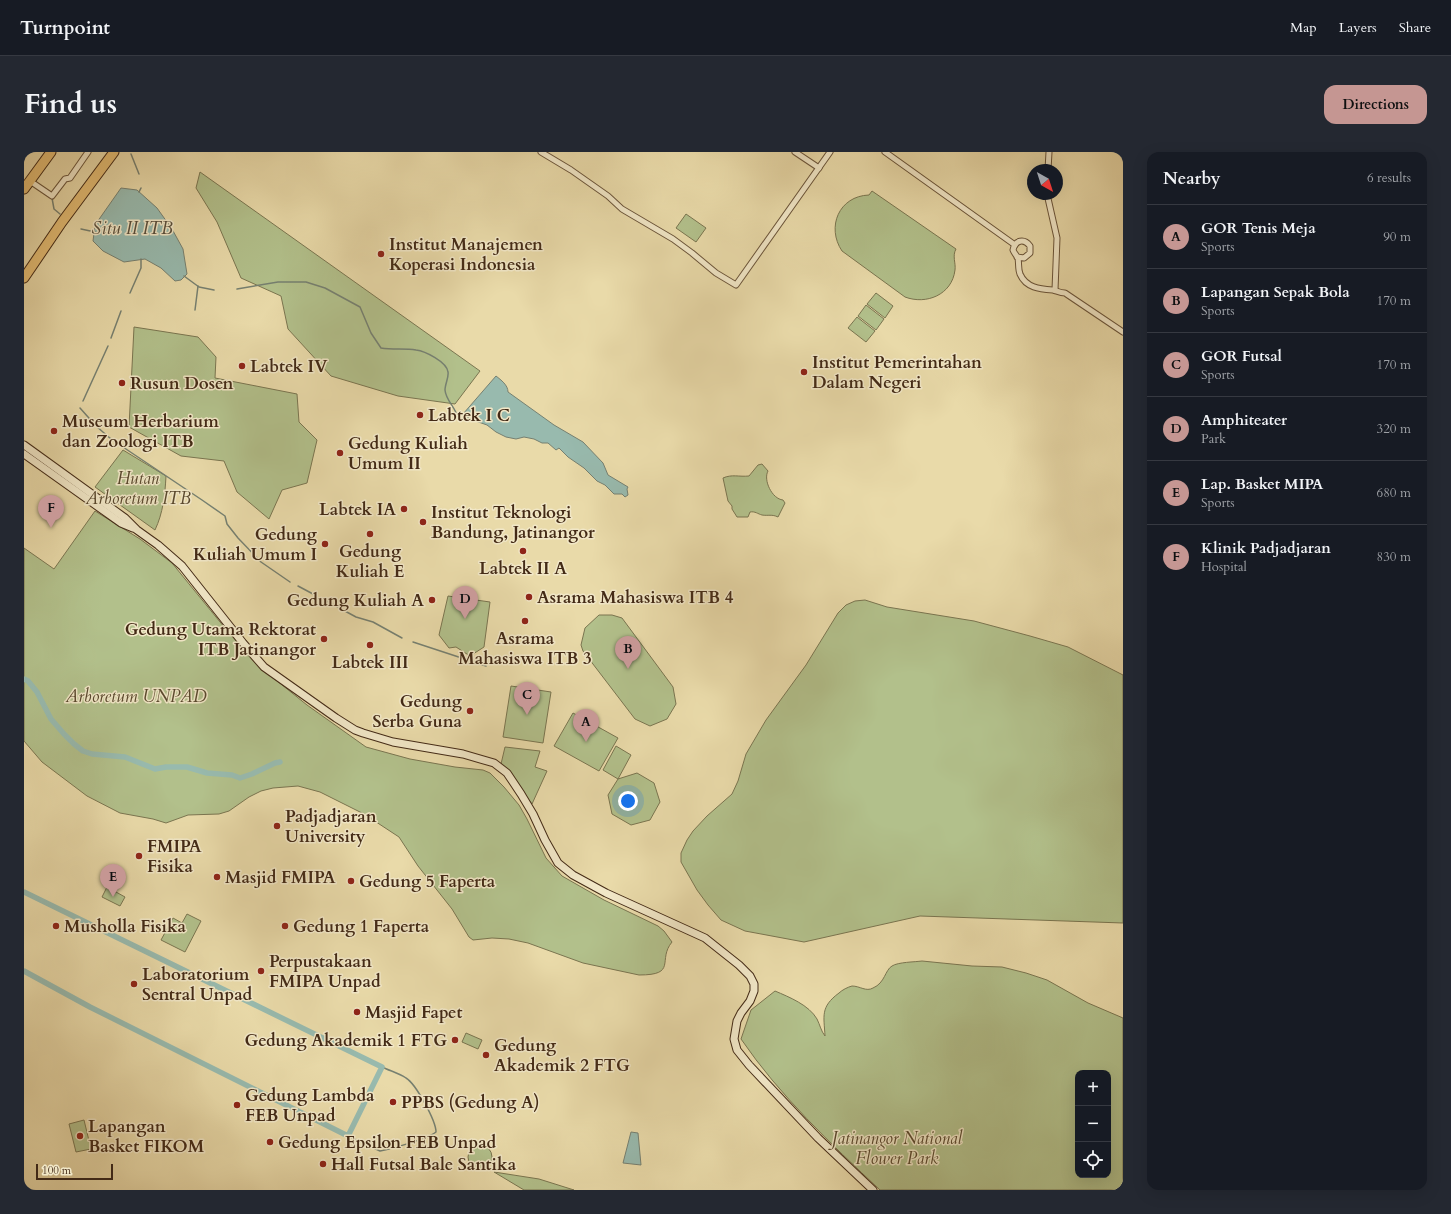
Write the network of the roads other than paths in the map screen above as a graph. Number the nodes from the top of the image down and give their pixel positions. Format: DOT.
graph roads {
  1 [pos="51,152"];
  2 [pos="88,152"];
  3 [pos="114,152"];
  4 [pos="541,152"];
  5 [pos="795,152"];
  6 [pos="830,152"];
  7 [pos="885,152"];
  8 [pos="1049,152"];
  9 [pos="1048,164"];
  10 [pos="818,168"];
  11 [pos="26,185"];
  12 [pos="1048,200"];
  13 [pos="1015,245"];
  14 [pos="1018,257"];
  15 [pos="24,278"];
  16 [pos="1055,290"];
  17 [pos="1123,332"];
  18 [pos="24,444"];
  19 [pos="24,454"];
  20 [pos="137,530"];
  21 [pos="873,1190"];
  1 -- 11 [label="highway"];
  2 -- 11 [label="street"];
  3 -- 15 [label="highway"];
  4 -- 10 [label="street"];
  5 -- 10 [label="street"];
  6 -- 10 [label="street"];
  7 -- 13 [label="street"];
  8 -- 9 [label="street"];
  12 -- 16 [label="street"];
  13 -- 14 [label="street"];
  13 -- 14 [label="street"];
  14 -- 16 [label="street"];
  16 -- 17 [label="street"];
  18 -- 20 [label="main road"];
  19 -- 20 [label="main road"];
  20 -- 21 [label="main road"];
}
